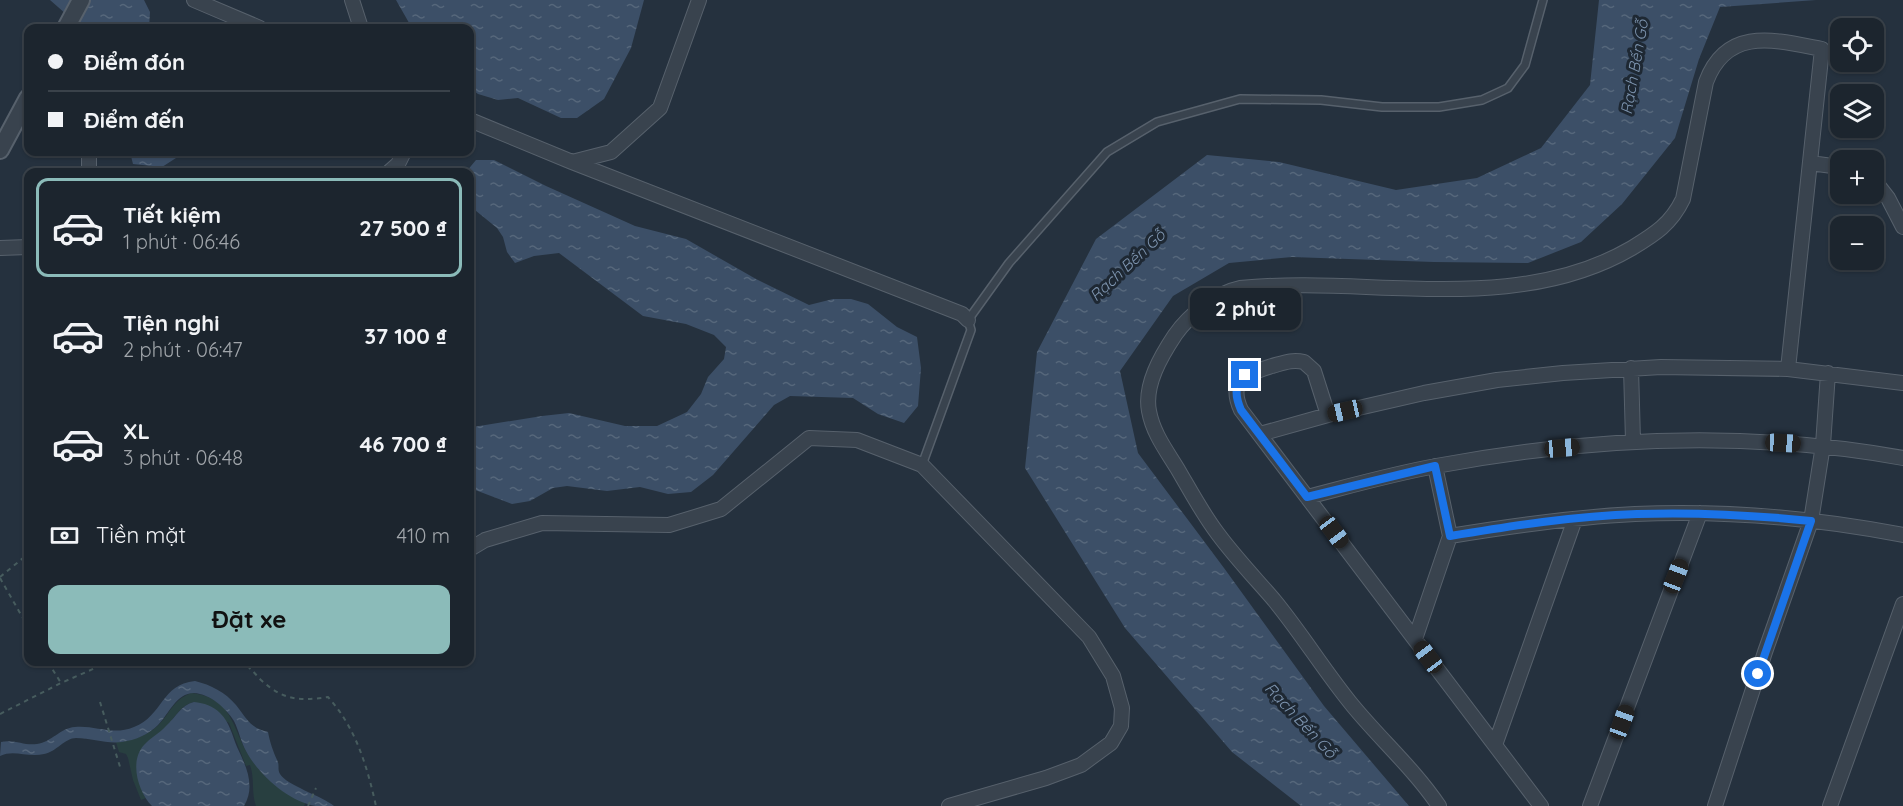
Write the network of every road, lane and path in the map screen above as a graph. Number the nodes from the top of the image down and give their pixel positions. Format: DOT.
graph roads {
  1 [pos="81,0"];
  2 [pos="194,0"];
  3 [pos="352,0"];
  4 [pos="699,0"];
  5 [pos="1543,0"];
  6 [pos="68,24"];
  7 [pos="251,24"];
  8 [pos="360,24"];
  9 [pos="24,105"];
  10 [pos="474,122"];
  11 [pos="0,150"];
  12 [pos="572,162"];
  13 [pos="1810,162"];
  14 [pos="1830,165"];
  15 [pos="1884,193"];
  16 [pos="1903,227"];
  17 [pos="24,247"];
  18 [pos="0,248"];
  19 [pos="968,320"];
  20 [pos="1631,368"];
  21 [pos="1788,369"];
  22 [pos="1828,373"];
  23 [pos="1903,383"];
  24 [pos="1328,415"];
  25 [pos="1260,434"];
  26 [pos="1634,441"];
  27 [pos="1822,446"];
  28 [pos="1903,458"];
  29 [pos="922,465"];
  30 [pos="1435,466"];
  31 [pos="1307,497"];
  32 [pos="1700,513"];
  33 [pos="1575,519"];
  34 [pos="1811,521"];
  35 [pos="1903,534"];
  36 [pos="1450,536"];
  37 [pos="474,547"];
  38 [pos="24,557"];
  39 [pos="0,578"];
  40 [pos="1903,604"];
  41 [pos="24,620"];
  42 [pos="1415,639"];
  43 [pos="50,666"];
  44 [pos="100,666"];
  45 [pos="248,666"];
  46 [pos="61,683"];
  47 [pos="100,702"];
  48 [pos="0,714"];
  49 [pos="1495,745"];
  50 [pos="121,770"];
  51 [pos="316,788"];
  52 [pos="308,806"];
  53 [pos="376,806"];
  54 [pos="949,806"];
  55 [pos="1439,806"];
  56 [pos="1541,806"];
  57 [pos="1590,806"];
  58 [pos="1715,806"];
  59 [pos="1830,806"];
  1 -- 6 [label="street"];
  2 -- 7 [label="street"];
  3 -- 8 [label="street"];
  4 -- 12 [label="street"];
  5 -- 19 [label="lane"];
  9 -- 11 [label="street"];
  10 -- 12 [label="street"];
  12 -- 19 [label="street"];
  13 -- 14 [label="street"];
  13 -- 21 [label="street"];
  13 -- 55 [label="street"];
  15 -- 16 [label="street"];
  17 -- 18 [label="street"];
  19 -- 29 [label="lane"];
  20 -- 21 [label="street"];
  20 -- 24 [label="street"];
  20 -- 26 [label="street"];
  21 -- 22 [label="street"];
  22 -- 23 [label="street"];
  22 -- 27 [label="street"];
  24 -- 25 [label="street"];
  24 -- 25 [label="street"];
  25 -- 31 [label="street"];
  26 -- 27 [label="street"];
  26 -- 30 [label="street"];
  27 -- 28 [label="street"];
  27 -- 34 [label="street"];
  29 -- 37 [label="street"];
  29 -- 54 [label="street"];
  30 -- 31 [label="street"];
  30 -- 36 [label="street"];
  31 -- 42 [label="street"];
  32 -- 33 [label="street"];
  32 -- 34 [label="street"];
  32 -- 57 [label="street"];
  33 -- 36 [label="street"];
  33 -- 49 [label="street"];
  34 -- 35 [label="street"];
  34 -- 58 [label="street"];
  36 -- 42 [label="street"];
  38 -- 39 [label="path"];
  39 -- 41 [label="path"];
  40 -- 59 [label="street"];
  42 -- 49 [label="street"];
  43 -- 46 [label="path"];
  44 -- 46 [label="path"];
  45 -- 53 [label="path"];
  46 -- 48 [label="path"];
  47 -- 50 [label="path"];
  49 -- 56 [label="street"];
  51 -- 52 [label="path"];
}
